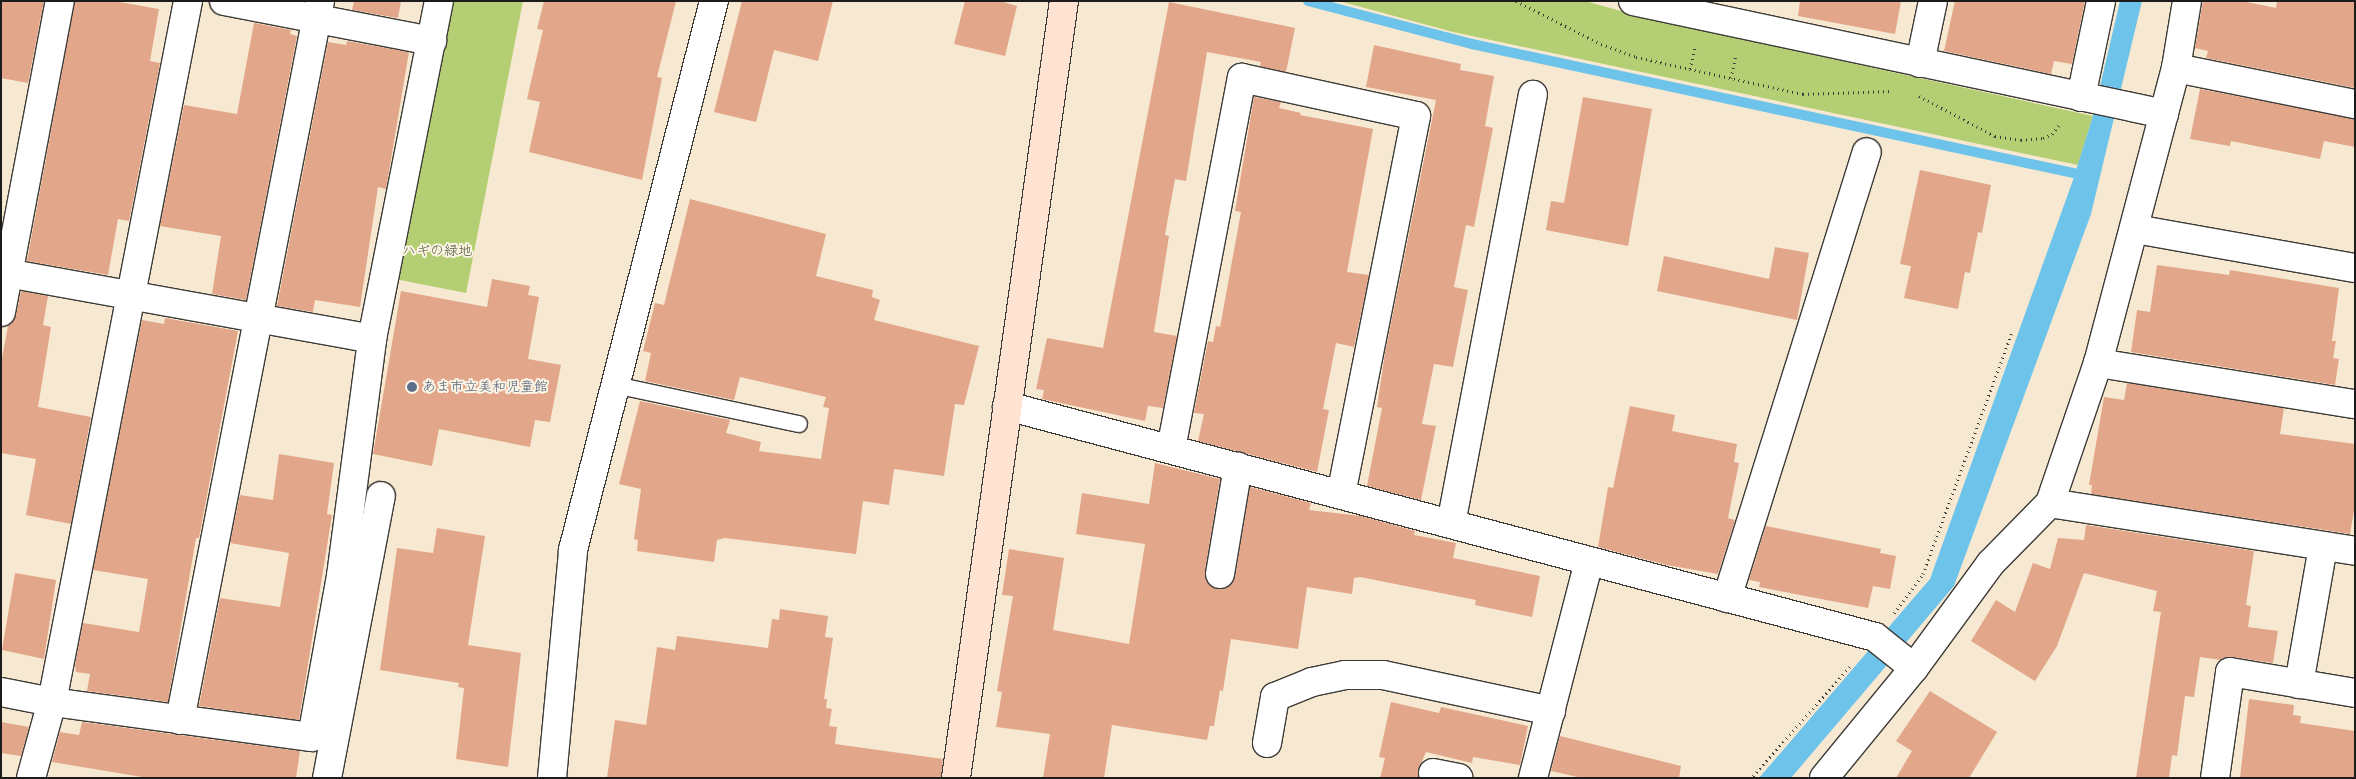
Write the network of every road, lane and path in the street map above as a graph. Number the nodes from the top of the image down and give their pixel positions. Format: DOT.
graph roads {
  1 [pos="60,1"];
  2 [pos="188,1"];
  3 [pos="224,1"];
  4 [pos="439,1"];
  5 [pos="714,1"];
  6 [pos="1064,1"];
  7 [pos="1516,1"];
  8 [pos="1634,1"];
  9 [pos="1934,1"];
  10 [pos="2101,1"];
  11 [pos="2187,1"];
  12 [pos="318,10"];
  13 [pos="432,41"];
  14 [pos="1920,63"];
  15 [pos="2176,68"];
  16 [pos="1902,92"];
  17 [pos="1915,94"];
  18 [pos="1533,95"];
  19 [pos="2083,97"];
  20 [pos="2355,104"];
  21 [pos="2164,114"];
  22 [pos="1867,152"];
  23 [pos="2135,228"];
  24 [pos="2355,268"];
  25 [pos="5,272"];
  26 [pos="131,296"];
  27 [pos="1,312"];
  28 [pos="258,318"];
  29 [pos="2012,332"];
  30 [pos="372,339"];
  31 [pos="2098,363"];
  32 [pos="615,385"];
  33 [pos="2355,404"];
  34 [pos="1007,406"];
  35 [pos="798,424"];
  36 [pos="1171,449"];
  37 [pos="1238,467"];
  38 [pos="1340,494"];
  39 [pos="381,496"];
  40 [pos="2050,503"];
  41 [pos="1451,524"];
  42 [pos="2323,546"];
  43 [pos="2355,551"];
  44 [pos="1589,561"];
  45 [pos="1220,574"];
  46 [pos="1727,598"];
  47 [pos="1875,637"];
  48 [pos="1908,663"];
  49 [pos="2299,684"];
  50 [pos="1,692"];
  51 [pos="2355,693"];
  52 [pos="52,702"];
  53 [pos="1551,712"];
  54 [pos="180,720"];
  55 [pos="1267,743"];
  56 [pos="1753,776"];
  57 [pos="31,778"];
  58 [pos="327,778"];
  59 [pos="552,778"];
  60 [pos="956,778"];
  61 [pos="1533,778"];
  62 [pos="1824,778"];
  63 [pos="2215,778"];
  1 -- 25 [label="street"];
  2 -- 26 [label="street"];
  3 -- 12 [label="street"];
  4 -- 13 [label="street"];
  5 -- 32 [label="street"];
  6 -- 34 [label="street"];
  7 -- 16 [label="path"];
  8 -- 14 [label="street"];
  9 -- 14 [label="street"];
  10 -- 19 [label="street"];
  11 -- 15 [label="street"];
  12 -- 13 [label="street"];
  12 -- 28 [label="street"];
  13 -- 30 [label="street"];
  14 -- 19 [label="street"];
  15 -- 20 [label="street"];
  15 -- 21 [label="street"];
  17 -- 19 [label="path"];
  18 -- 41 [label="street"];
  19 -- 21 [label="street"];
  21 -- 23 [label="street"];
  22 -- 46 [label="street"];
  23 -- 24 [label="street"];
  23 -- 31 [label="street"];
  25 -- 26 [label="street"];
  25 -- 27 [label="street"];
  26 -- 28 [label="street"];
  26 -- 52 [label="street"];
  28 -- 30 [label="street"];
  28 -- 54 [label="street"];
  29 -- 47 [label="path"];
  30 -- 54 [label="street"];
  31 -- 33 [label="street"];
  31 -- 40 [label="street"];
  32 -- 35 [label="lane"];
  32 -- 59 [label="street"];
  34 -- 36 [label="street"];
  34 -- 60 [label="street"];
  36 -- 37 [label="street"];
  36 -- 38 [label="street"];
  37 -- 38 [label="street"];
  37 -- 45 [label="street"];
  38 -- 41 [label="street"];
  39 -- 58 [label="street"];
  40 -- 42 [label="street"];
  40 -- 48 [label="street"];
  41 -- 44 [label="street"];
  42 -- 43 [label="street"];
  42 -- 49 [label="street"];
  44 -- 46 [label="street"];
  44 -- 53 [label="street"];
  46 -- 47 [label="street"];
  47 -- 48 [label="street"];
  47 -- 56 [label="path"];
  48 -- 62 [label="street"];
  49 -- 51 [label="street"];
  49 -- 63 [label="street"];
  50 -- 52 [label="street"];
  52 -- 54 [label="street"];
  52 -- 57 [label="street"];
  53 -- 55 [label="street"];
  53 -- 61 [label="street"];
}
